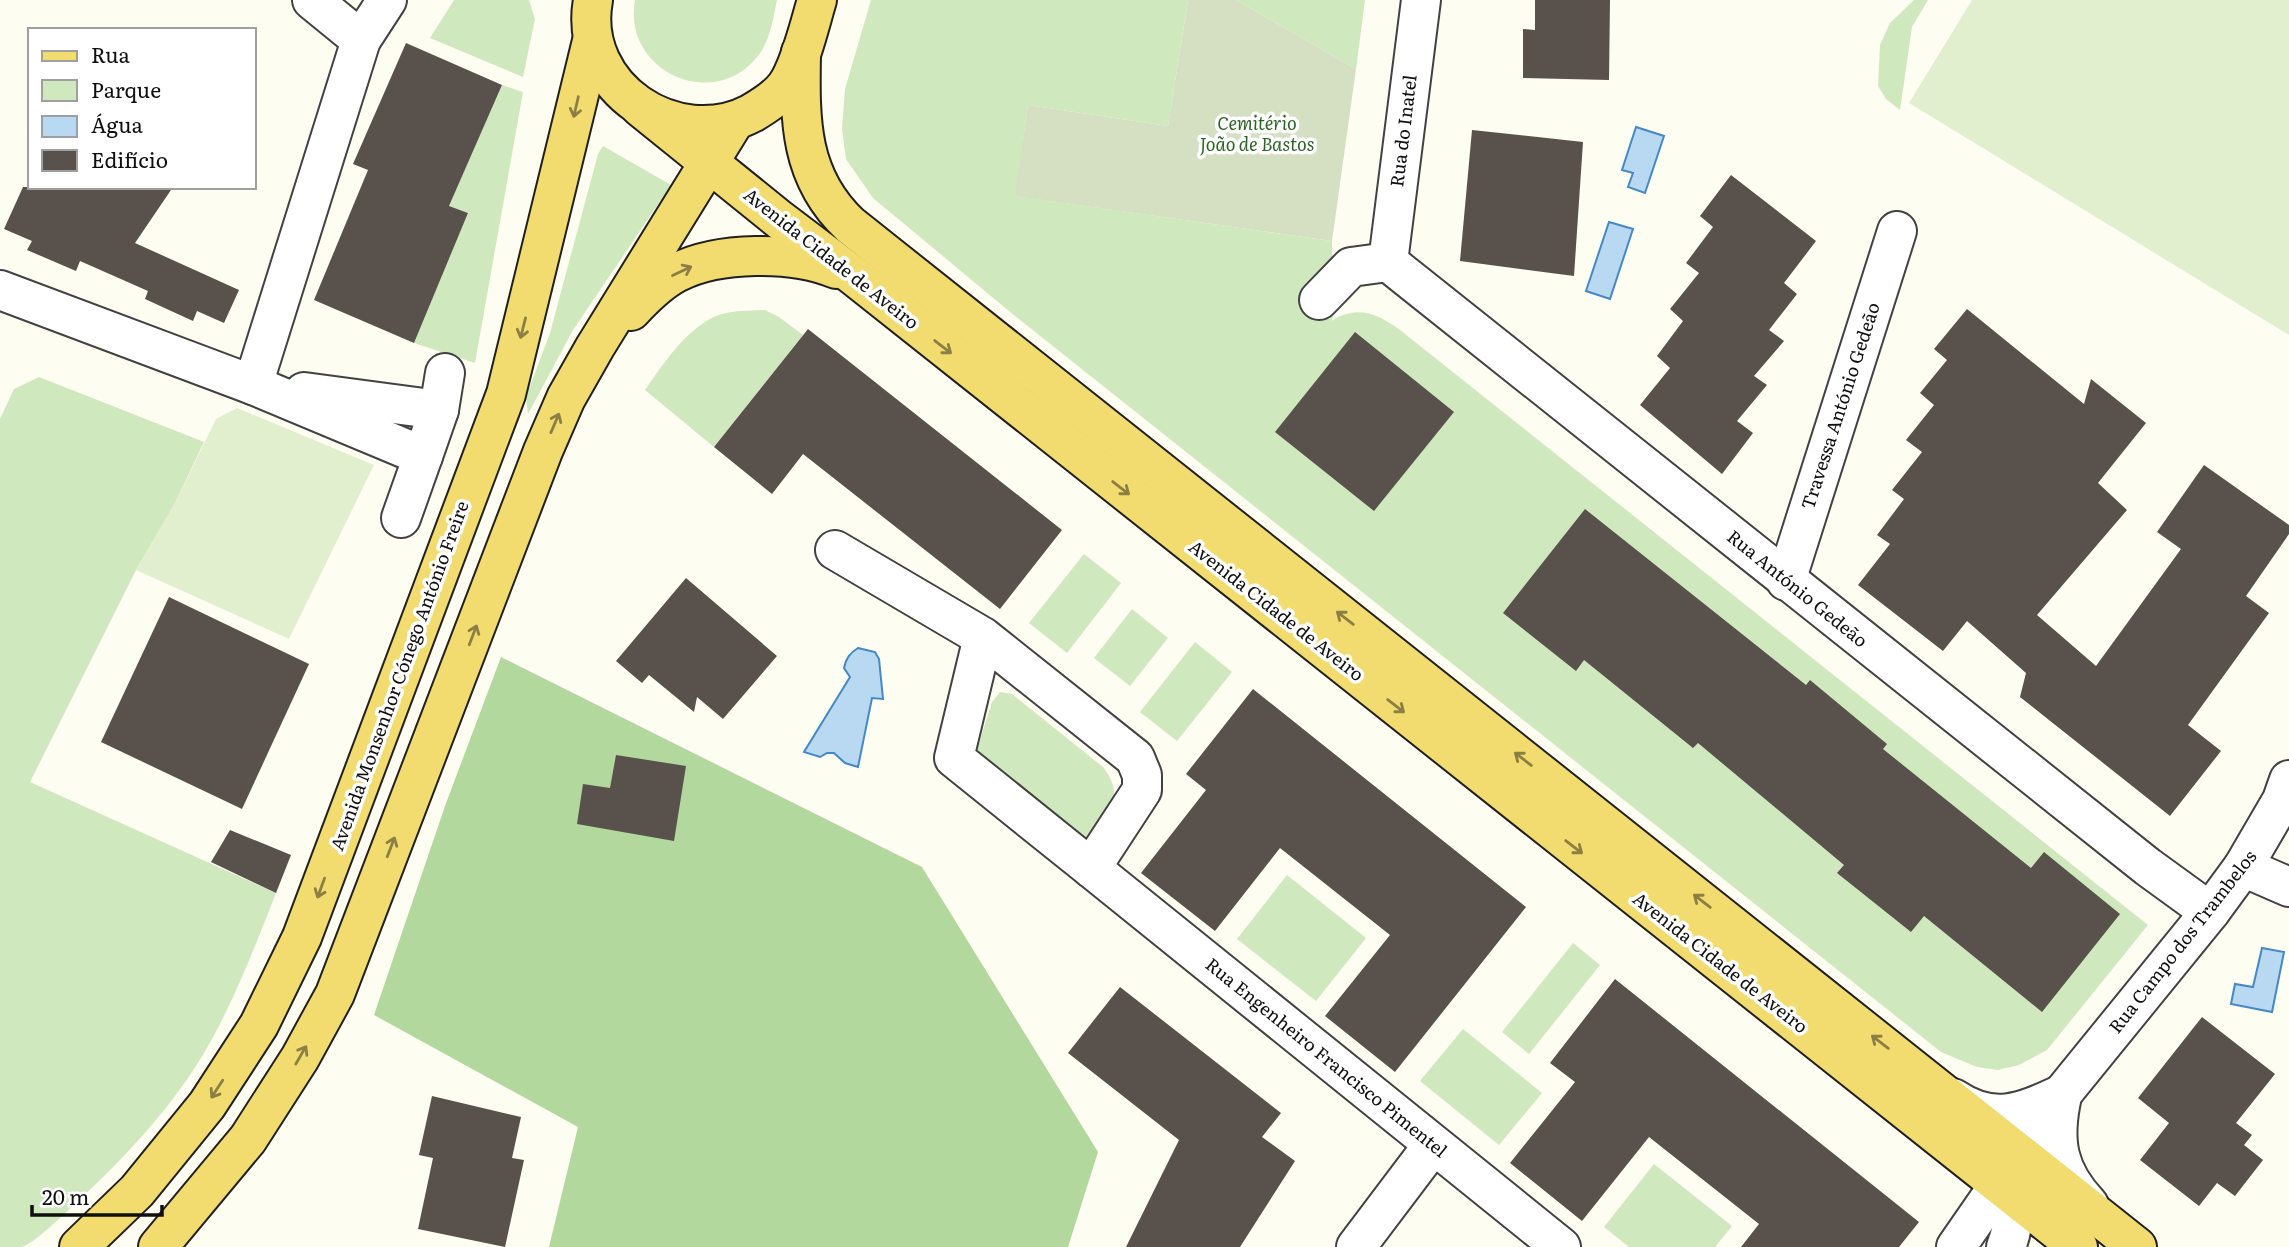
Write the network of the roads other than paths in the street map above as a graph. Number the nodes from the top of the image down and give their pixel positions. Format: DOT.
graph roads {
  1 [pos="313,0"];
  2 [pos="387,0"];
  3 [pos="593,0"];
  4 [pos="817,0"];
  5 [pos="1421,0"];
  6 [pos="361,40"];
  7 [pos="592,41"];
  8 [pos="801,52"];
  9 [pos="640,107"];
  10 [pos="734,122"];
  11 [pos="710,162"];
  12 [pos="1897,231"];
  13 [pos="1388,262"];
  14 [pos="854,276"];
  15 [pos="6,294"];
  16 [pos="1319,300"];
  17 [pos="595,347"];
  18 [pos="445,373"];
  19 [pos="253,384"];
  20 [pos="439,410"];
  21 [pos="423,456"];
  22 [pos="401,518"];
  23 [pos="835,550"];
  24 [pos="1786,581"];
  25 [pos="983,637"];
  26 [pos="2289,780"];
  27 [pos="2244,867"];
  28 [pos="1091,868"];
  29 [pos="2289,887"];
  30 [pos="2210,912"];
  31 [pos="1911,1115"];
  32 [pos="1433,1145"];
  33 [pos="2025,1174"];
  34 [pos="1963,1233"];
  35 [pos="2102,1242"];
  36 [pos="79,1247"];
  37 [pos="158,1247"];
  38 [pos="1356,1247"];
  39 [pos="1561,1247"];
  1 -- 6 [label="street"];
  2 -- 6 [label="street"];
  3 -- 7 [label="main road"];
  4 -- 8 [label="main road"];
  5 -- 13 [label="street, Rua do Inatel"];
  6 -- 19 [label="street"];
  7 -- 9 [label="main road, Avenida Cidade de Aveiro"];
  7 -- 36 [label="main road, Avenida Monsenhor Cónego António Freire, one-way"];
  8 -- 10 [label="main road"];
  33 -- 8 [label="main road, Avenida Cidade de Aveiro, one-way"];
  9 -- 10 [label="main road"];
  9 -- 11 [label="main road, Avenida Cidade de Aveiro"];
  10 -- 11 [label="main road"];
  11 -- 14 [label="main road, Avenida Cidade de Aveiro"];
  11 -- 17 [label="main road"];
  12 -- 24 [label="street, Travessa António Gedeão"];
  13 -- 16 [label="street"];
  13 -- 24 [label="street, Rua António Gedeão"];
  17 -- 14 [label="main road, one-way"];
  14 -- 31 [label="main road, Avenida Cidade de Aveiro, one-way"];
  15 -- 19 [label="street"];
  37 -- 17 [label="main road, one-way"];
  18 -- 20 [label="street"];
  19 -- 20 [label="street"];
  19 -- 21 [label="street"];
  20 -- 21 [label="street"];
  21 -- 22 [label="street"];
  23 -- 25 [label="street"];
  24 -- 30 [label="street, Rua António Gedeão"];
  25 -- 28 [label="street, Rua Engenheiro Francisco Pimentel"];
  25 -- 28 [label="street"];
  26 -- 27 [label="street, Rua Campo dos Trambelos"];
  27 -- 29 [label="street"];
  27 -- 30 [label="street, Rua Campo dos Trambelos"];
  28 -- 32 [label="street, Rua Engenheiro Francisco Pimentel"];
  30 -- 33 [label="street, Rua Campo dos Trambelos"];
  31 -- 33 [label="main road, Avenida Cidade de Aveiro"];
  31 -- 34 [label="street, Avenida Cidade de Aveiro"];
  32 -- 38 [label="street"];
  32 -- 39 [label="street, Rua Engenheiro Francisco Pimentel"];
  33 -- 34 [label="street, Avenida Cidade de Aveiro"];
  33 -- 35 [label="main road, Avenida Cidade de Aveiro"];
  33 -- 35 [label="street, Avenida Cidade de Aveiro"];
}
